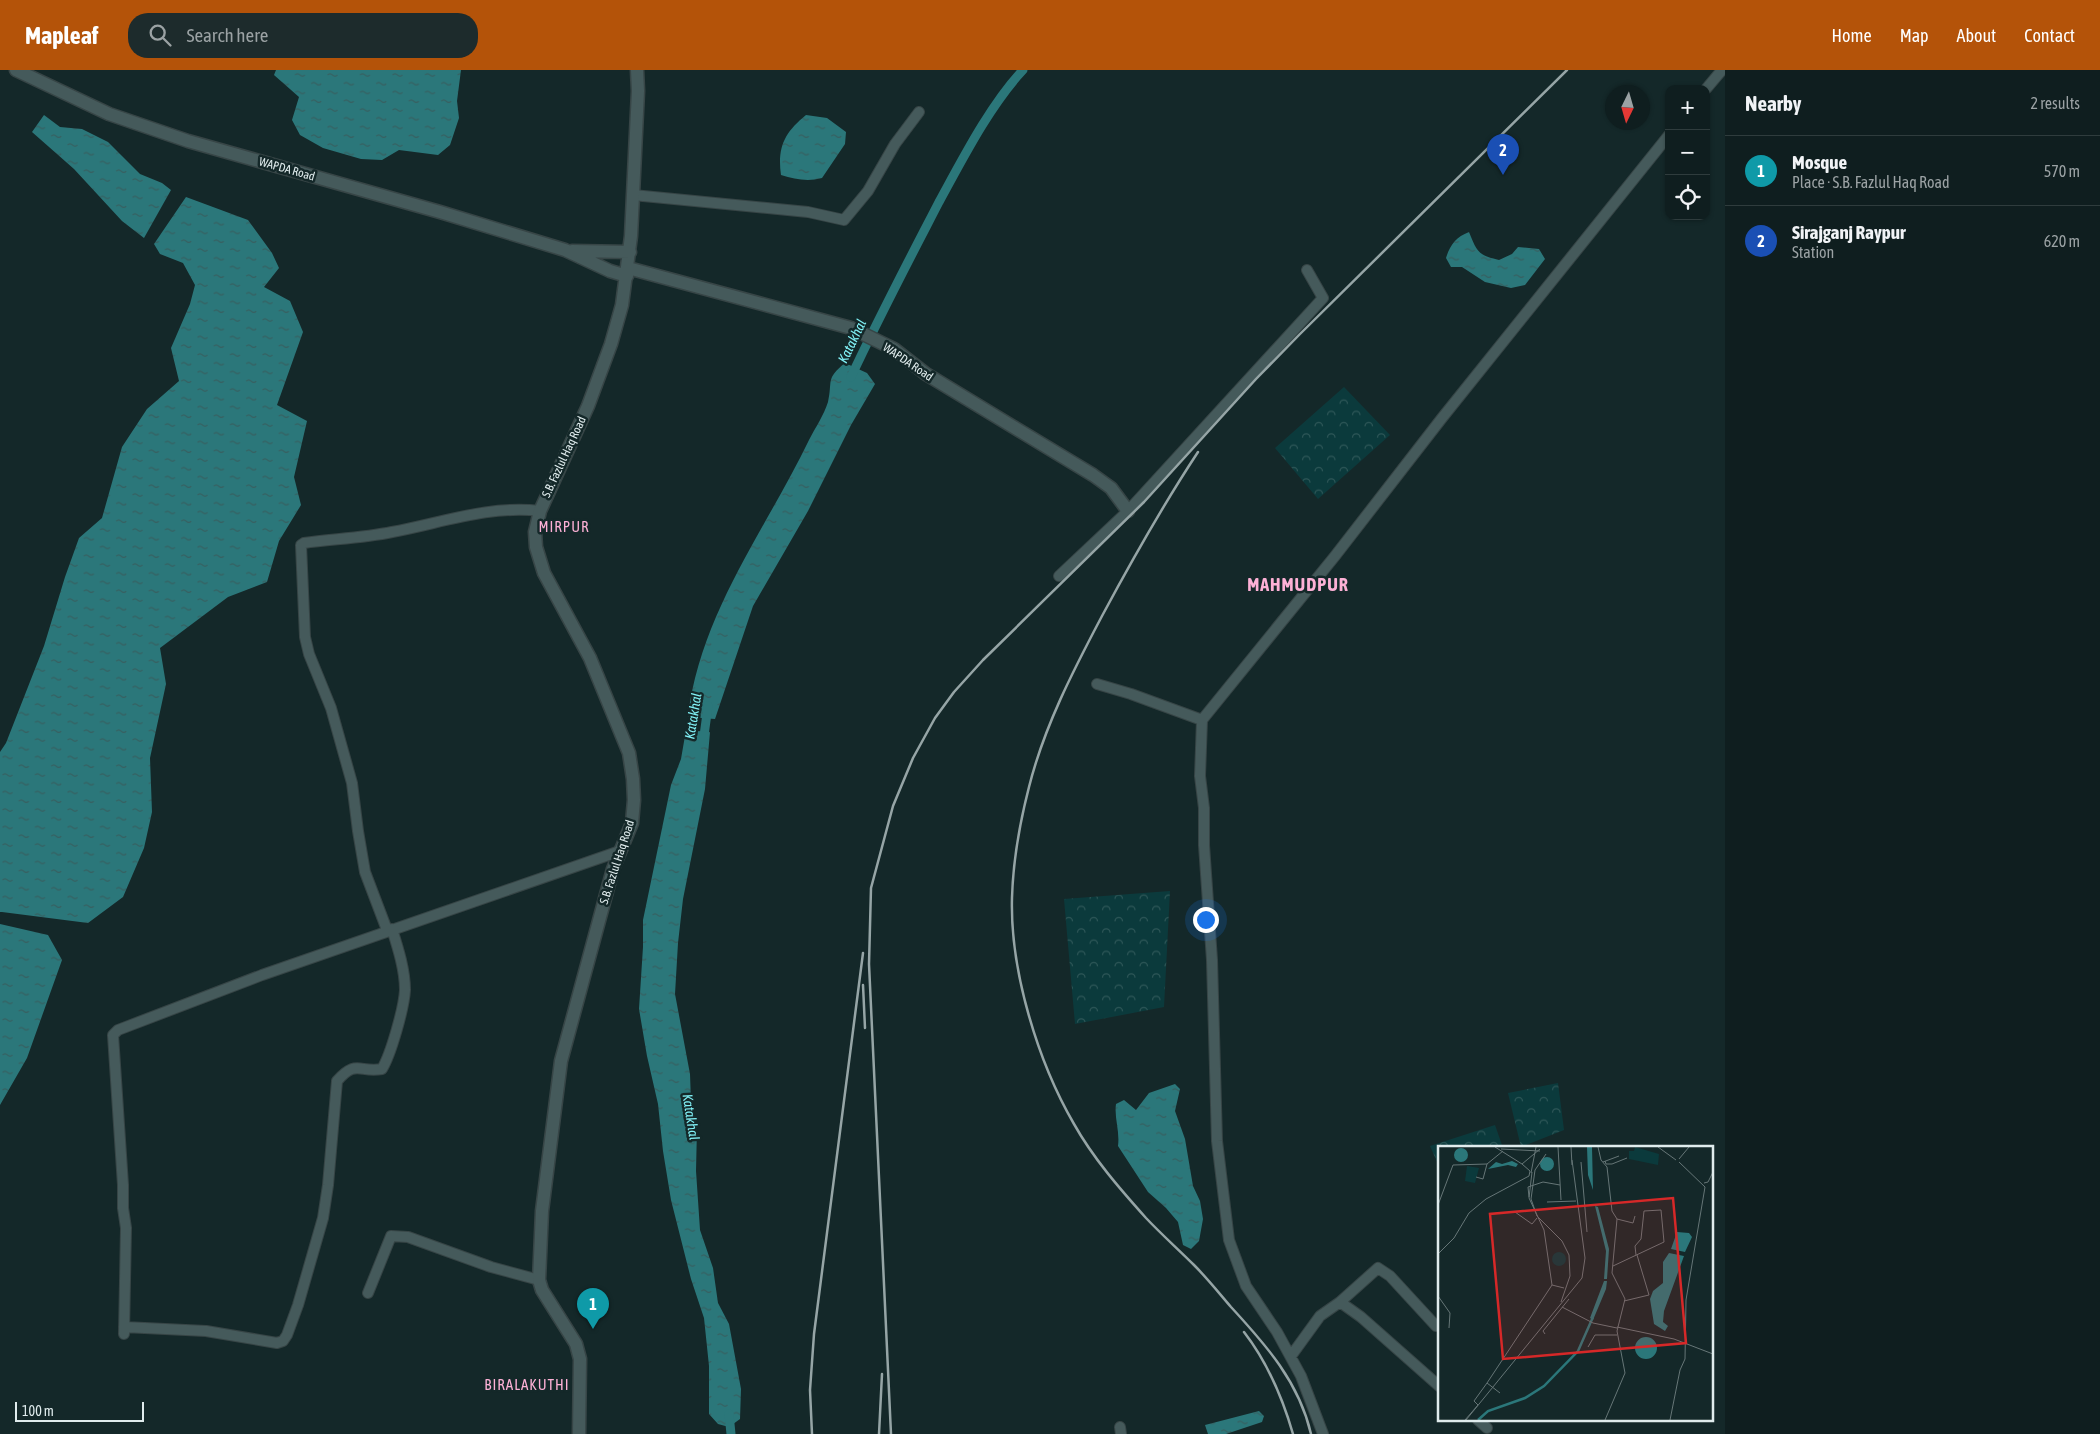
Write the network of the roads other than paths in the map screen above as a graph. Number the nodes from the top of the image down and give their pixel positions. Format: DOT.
graph roads {
  1 [pos="16,70"];
  2 [pos="637,70"];
  3 [pos="1722,70"];
  4 [pos="1709,85"];
  5 [pos="919,112"];
  6 [pos="1665,140"];
  7 [pos="634,195"];
  8 [pos="565,250"];
  9 [pos="630,252"];
  10 [pos="1307,270"];
  11 [pos="628,272"];
  12 [pos="1128,510"];
  13 [pos="540,511"];
  14 [pos="1059,576"];
  15 [pos="1098,684"];
  16 [pos="1202,720"];
  17 [pos="620,850"];
  18 [pos="389,930"];
  19 [pos="539,1280"];
  20 [pos="368,1293"];
  21 [pos="1340,1302"];
  22 [pos="1436,1326"];
  23 [pos="1291,1356"];
  24 [pos="1438,1385"];
  25 [pos="1480,1422"];
  26 [pos="1487,1428"];
  27 [pos="579,1434"];
  28 [pos="1323,1434"];
  1 -- 8 [label="main road, WAPDA Road"];
  2 -- 7 [label="main road, S.B. Fazlul Haq Road"];
  3 -- 4 [label="street"];
  5 -- 7 [label="street"];
  6 -- 16 [label="street"];
  7 -- 9 [label="main road, S.B. Fazlul Haq Road"];
  8 -- 9 [label="main road, WAPDA Road"];
  8 -- 11 [label="main road, WAPDA Road"];
  9 -- 11 [label="main road, S.B. Fazlul Haq Road"];
  10 -- 12 [label="street"];
  11 -- 12 [label="main road, WAPDA Road"];
  11 -- 13 [label="main road, S.B. Fazlul Haq Road"];
  12 -- 14 [label="street"];
  13 -- 17 [label="main road, S.B. Fazlul Haq Road"];
  13 -- 18 [label="street"];
  15 -- 16 [label="street"];
  16 -- 23 [label="street"];
  17 -- 18 [label="street"];
  17 -- 19 [label="main road, S.B. Fazlul Haq Road"];
  18 -- 18 [label="street"];
  19 -- 20 [label="street"];
  19 -- 27 [label="main road, S.B. Fazlul Haq Road"];
  21 -- 22 [label="street"];
  21 -- 23 [label="street"];
  21 -- 24 [label="street"];
  23 -- 28 [label="street"];
  25 -- 26 [label="street"];
}
